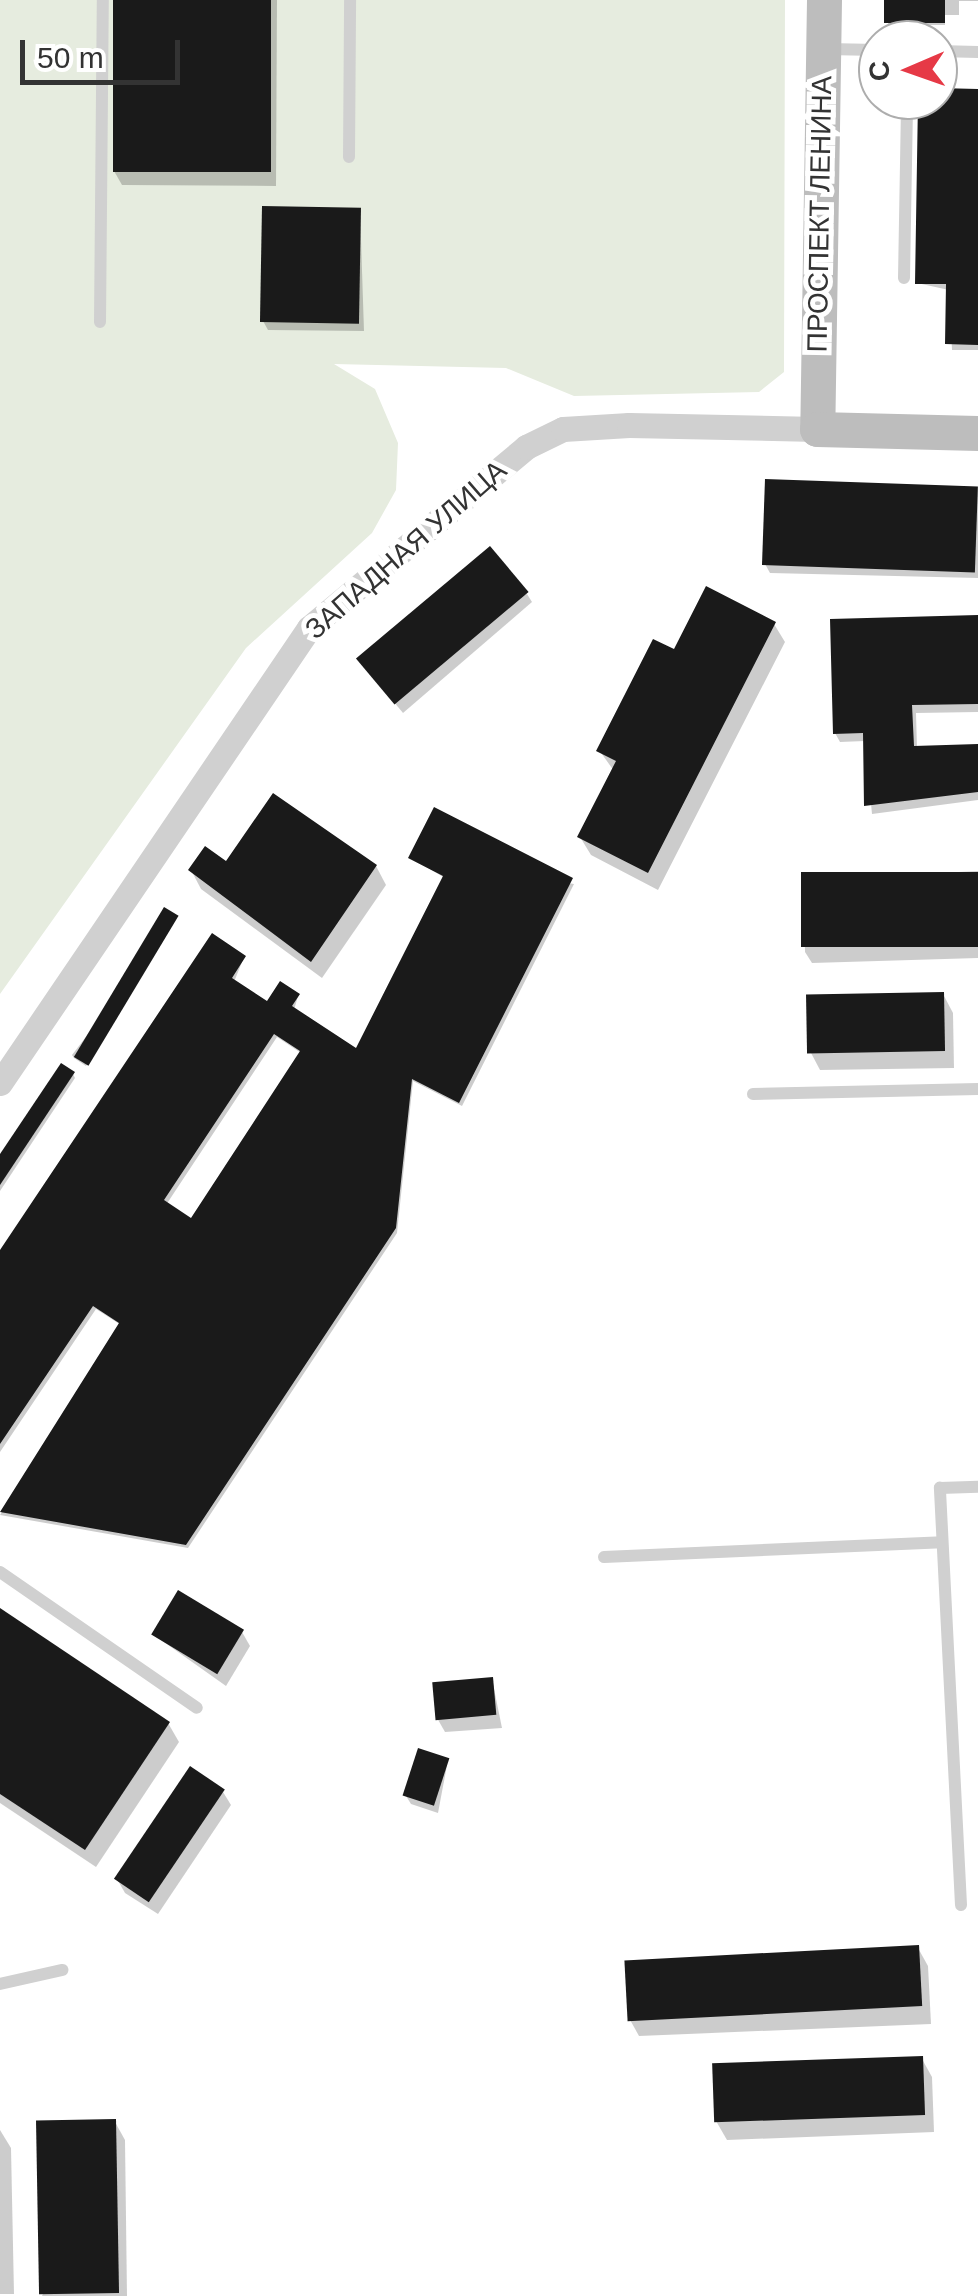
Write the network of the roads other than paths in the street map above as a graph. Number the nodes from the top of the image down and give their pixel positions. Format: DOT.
graph roads {
  1 [pos="102,0"];
  2 [pos="350,0"];
  3 [pos="824,0"];
  4 [pos="823,49"];
  5 [pos="858,50"];
  6 [pos="907,120"];
  7 [pos="349,158"];
  8 [pos="904,278"];
  9 [pos="100,322"];
  10 [pos="817,429"];
  11 [pos="978,433"];
  12 [pos="8,1058"];
  13 [pos="0,1083"];
  14 [pos="978,1089"];
  15 [pos="753,1094"];
  16 [pos="978,1487"];
  17 [pos="942,1542"];
  18 [pos="604,1557"];
  19 [pos="0,1572"];
  20 [pos="197,1708"];
  21 [pos="961,1904"];
  22 [pos="62,1970"];
  23 [pos="0,1984"];
  1 -- 9 [label="lane"];
  2 -- 7 [label="lane"];
  3 -- 4 [label="street, ПРОСПЕКТ ЛЕНИНА"];
  4 -- 5 [label="lane"];
  4 -- 10 [label="street, ПРОСПЕКТ ЛЕНИНА"];
  6 -- 8 [label="lane"];
  10 -- 11 [label="street, ЗАПАДНАЯ УЛИЦА"];
  10 -- 12 [label="street, ЗАПАДНАЯ УЛИЦА"];
  12 -- 13 [label="street, ЗАПАДНАЯ УЛИЦА"];
  14 -- 15 [label="lane"];
  16 -- 17 [label="lane"];
  17 -- 18 [label="lane"];
  17 -- 21 [label="lane"];
  19 -- 20 [label="lane"];
  22 -- 23 [label="lane"];
}
